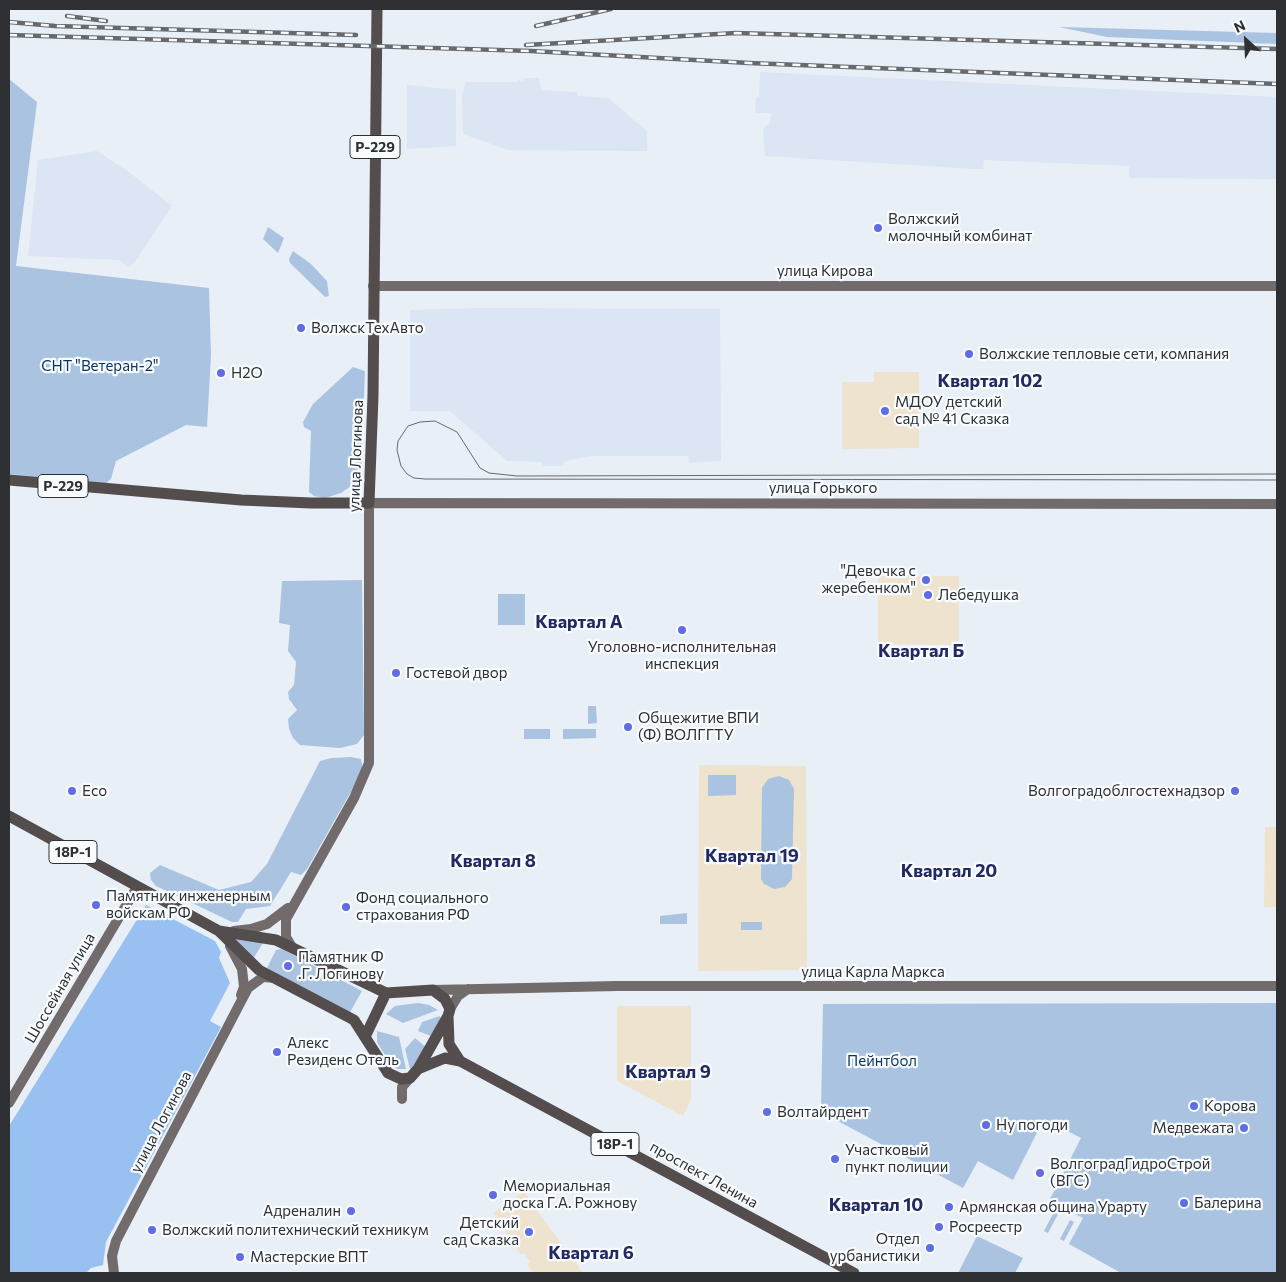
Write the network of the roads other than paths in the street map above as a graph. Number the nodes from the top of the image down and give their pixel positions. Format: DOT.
graph roads {
  1 [pos="377,9"];
  2 [pos="373,286"];
  3 [pos="1277,286"];
  4 [pos="9,480"];
  5 [pos="369,503"];
  6 [pos="1277,504"];
  7 [pos="9,816"];
  8 [pos="137,887"];
  9 [pos="303,887"];
  10 [pos="219,931"];
  11 [pos="292,947"];
  12 [pos="275,978"];
  13 [pos="1277,986"];
  14 [pos="469,989"];
  15 [pos="433,990"];
  16 [pos="386,994"];
  17 [pos="447,1016"];
  18 [pos="232,1018"];
  19 [pos="365,1037"];
  20 [pos="460,1061"];
  21 [pos="418,1069"];
  22 [pos="410,1078"];
  23 [pos="402,1099"];
  24 [pos="9,1103"];
  25 [pos="114,1273"];
  26 [pos="854,1273"];
  1 -- 2 [label="main road, улица Логинова / Р-229"];
  2 -- 3 [label="street, улица Кирова"];
  2 -- 5 [label="main road, улица Логинова / Р-229"];
  4 -- 5 [label="main road, Р-229"];
  5 -- 6 [label="street, улица Горького"];
  5 -- 9 [label="street, улица Логинова"];
  7 -- 8 [label="main road, 18Р-1"];
  8 -- 10 [label="main road, 18Р-1"];
  8 -- 24 [label="street, Шоссейная улица"];
  9 -- 10 [label="street"];
  9 -- 11 [label="street"];
  10 -- 11 [label="main road, 18Р-1"];
  10 -- 12 [label="main road, 18Р-1"];
  10 -- 18 [label="street"];
  11 -- 16 [label="main road, 18Р-1"];
  12 -- 18 [label="street, улица Логинова"];
  12 -- 19 [label="main road, 18Р-1"];
  13 -- 14 [label="street, улица Карла Маркса"];
  14 -- 15 [label="street, улица Карла Маркса"];
  14 -- 17 [label="street"];
  15 -- 16 [label="main road"];
  15 -- 17 [label="main road"];
  16 -- 19 [label="main road"];
  17 -- 20 [label="main road"];
  17 -- 21 [label="main road"];
  18 -- 25 [label="street, улица Логинова"];
  19 -- 22 [label="main road"];
  20 -- 21 [label="main road, проспект Ленина"];
  20 -- 26 [label="main road, проспект Ленина / 18Р-1"];
  21 -- 22 [label="main road"];
  22 -- 23 [label="street"];
}
